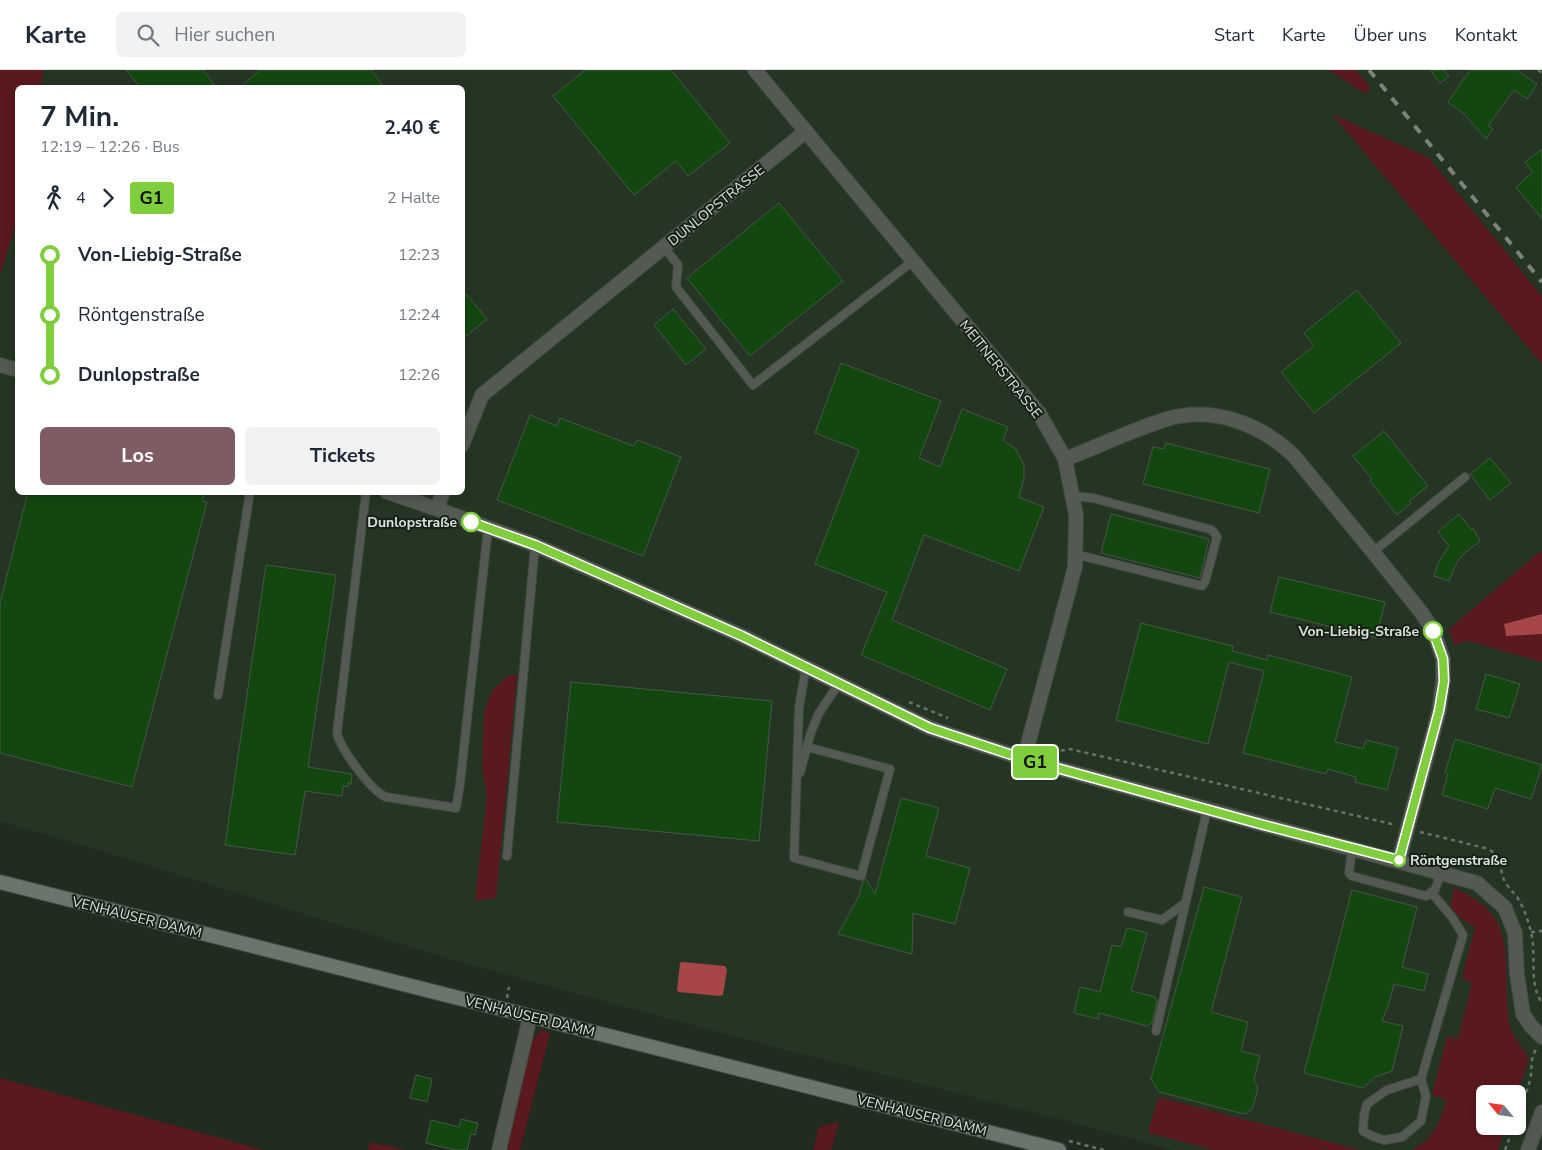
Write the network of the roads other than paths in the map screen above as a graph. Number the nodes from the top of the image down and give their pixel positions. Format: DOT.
graph roads {
  1 [pos="755,70"];
  2 [pos="805,132"];
  3 [pos="664,247"];
  4 [pos="913,261"];
  5 [pos="0,365"];
  6 [pos="15,369"];
  7 [pos="465,437"];
  8 [pos="1066,460"];
  9 [pos="1464,477"];
  10 [pos="250,495"];
  11 [pos="366,495"];
  12 [pos="396,495"];
  13 [pos="442,495"];
  14 [pos="1072,496"];
  15 [pos="437,509"];
  16 [pos="488,528"];
  17 [pos="535,545"];
  18 [pos="1373,552"];
  19 [pos="1075,554"];
  20 [pos="806,667"];
  21 [pos="839,683"];
  22 [pos="218,695"];
  23 [pos="807,747"];
  24 [pos="1024,759"];
  25 [pos="796,787"];
  26 [pos="1207,810"];
  27 [pos="1352,848"];
  28 [pos="507,856"];
  29 [pos="1399,860"];
  30 [pos="1441,872"];
  31 [pos="0,882"];
  32 [pos="1430,892"];
  33 [pos="1185,903"];
  34 [pos="1128,912"];
  35 [pos="530,1016"];
  36 [pos="1156,1031"];
  37 [pos="1542,1037"];
  38 [pos="1421,1079"];
  39 [pos="1542,1112"];
  40 [pos="499,1150"];
  41 [pos="1059,1150"];
  42 [pos="1528,1150"];
  1 -- 2 [label="street, MEITNERSTRASSE"];
  2 -- 3 [label="street, DUNLOPSTRASSE"];
  2 -- 4 [label="street, MEITNERSTRASSE"];
  3 -- 4 [label="lane"];
  3 -- 7 [label="street, DUNLOPSTRASSE"];
  4 -- 8 [label="street, MEITNERSTRASSE"];
  5 -- 6 [label="street"];
  8 -- 14 [label="street, MEITNERSTRASSE"];
  8 -- 18 [label="street"];
  9 -- 18 [label="lane"];
  10 -- 22 [label="lane"];
  11 -- 16 [label="lane"];
  12 -- 15 [label="street"];
  13 -- 15 [label="street"];
  14 -- 19 [label="street, MEITNERSTRASSE"];
  14 -- 19 [label="lane"];
  15 -- 16 [label="street"];
  16 -- 17 [label="street"];
  17 -- 20 [label="street"];
  17 -- 28 [label="lane"];
  18 -- 29 [label="street"];
  19 -- 24 [label="street, MEITNERSTRASSE"];
  20 -- 21 [label="street"];
  20 -- 25 [label="lane"];
  21 -- 23 [label="lane"];
  21 -- 24 [label="street"];
  23 -- 25 [label="lane"];
  23 -- 25 [label="lane"];
  24 -- 26 [label="street"];
  26 -- 27 [label="street"];
  26 -- 33 [label="lane"];
  27 -- 29 [label="street"];
  27 -- 32 [label="lane"];
  29 -- 30 [label="street"];
  30 -- 32 [label="lane"];
  30 -- 37 [label="street"];
  31 -- 35 [label="main road, VENHAUSER DAMM"];
  32 -- 38 [label="lane"];
  33 -- 34 [label="lane"];
  33 -- 36 [label="lane"];
  35 -- 40 [label="street"];
  35 -- 41 [label="main road, VENHAUSER DAMM"];
  38 -- 38 [label="lane"];
  39 -- 42 [label="street"];
}
